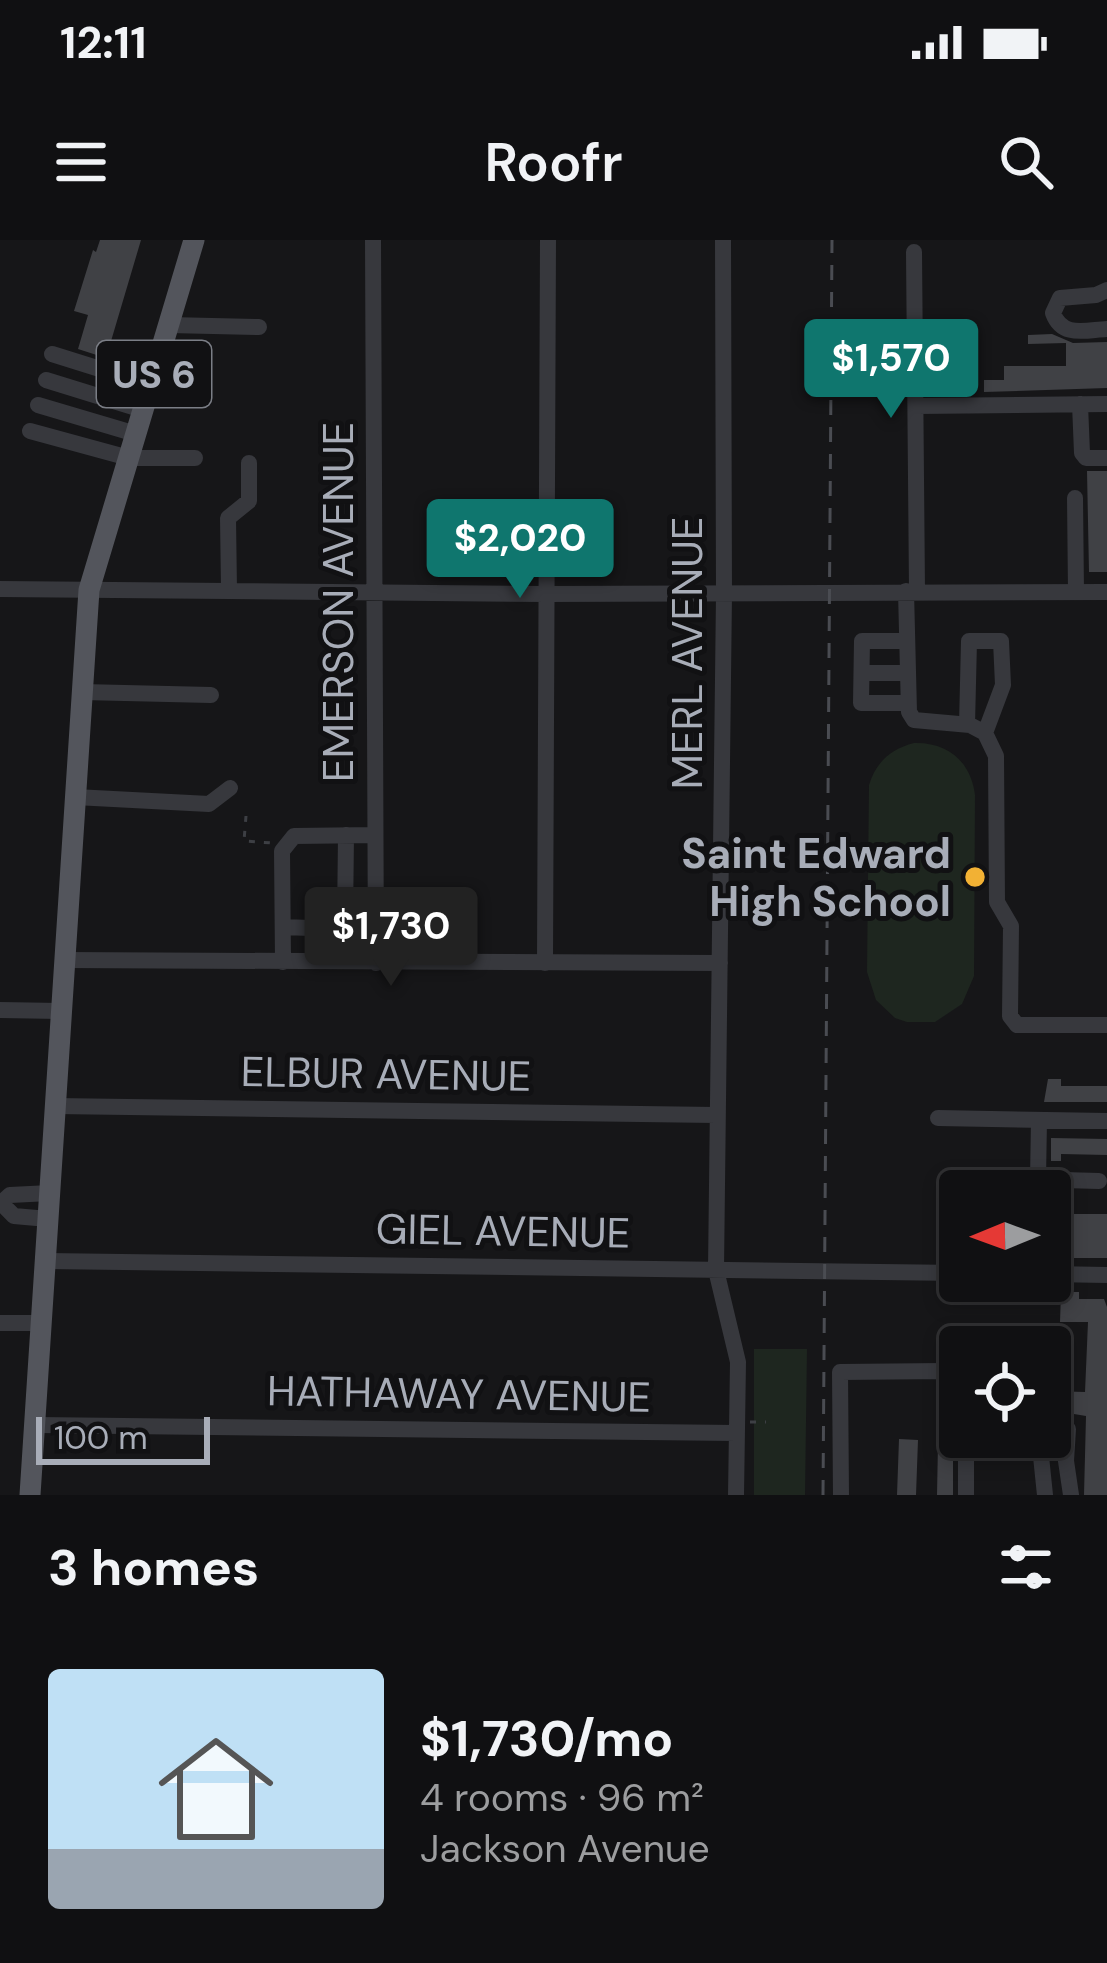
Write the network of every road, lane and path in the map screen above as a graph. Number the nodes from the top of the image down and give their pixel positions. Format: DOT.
graph roads {
  1 [pos="374,240"];
  2 [pos="548,240"];
  3 [pos="723,240"];
  4 [pos="187,242"];
  5 [pos="914,252"];
  6 [pos="1107,290"];
  7 [pos="169,325"];
  8 [pos="260,327"];
  9 [pos="1107,329"];
  10 [pos="52,354"];
  11 [pos="46,380"];
  12 [pos="151,386"];
  13 [pos="1080,404"];
  14 [pos="1107,404"];
  15 [pos="38,405"];
  16 [pos="917,406"];
  17 [pos="143,410"];
  18 [pos="30,431"];
  19 [pos="136,434"];
  20 [pos="129,458"];
  21 [pos="195,458"];
  22 [pos="1107,458"];
  23 [pos="249,463"];
  24 [pos="1075,498"];
  25 [pos="0,589"];
  26 [pos="89,590"];
  27 [pos="229,590"];
  28 [pos="912,590"];
  29 [pos="374,591"];
  30 [pos="1076,592"];
  31 [pos="1107,592"];
  32 [pos="724,593"];
  33 [pos="546,594"];
  34 [pos="907,641"];
  35 [pos="862,673"];
  36 [pos="908,673"];
  37 [pos="82,692"];
  38 [pos="211,695"];
  39 [pos="908,703"];
  40 [pos="967,724"];
  41 [pos="985,733"];
  42 [pos="230,788"];
  43 [pos="74,797"];
  44 [pos="246,816"];
  45 [pos="346,835"];
  46 [pos="375,835"];
  47 [pos="280,843"];
  48 [pos="284,927"];
  49 [pos="63,960"];
  50 [pos="284,962"];
  51 [pos="376,963"];
  52 [pos="545,963"];
  53 [pos="720,963"];
  54 [pos="0,1010"];
  55 [pos="60,1011"];
  56 [pos="1107,1024"];
  57 [pos="55,1106"];
  58 [pos="716,1115"];
  59 [pos="938,1118"];
  60 [pos="1039,1120"];
  61 [pos="1107,1121"];
  62 [pos="1099,1181"];
  63 [pos="50,1193"];
  64 [pos="1,1204"];
  65 [pos="48,1220"];
  66 [pos="46,1261"];
  67 [pos="716,1270"];
  68 [pos="939,1273"];
  69 [pos="1071,1274"];
  70 [pos="1107,1275"];
  71 [pos="0,1323"];
  72 [pos="41,1323"];
  73 [pos="939,1371"];
  74 [pos="37,1425"];
  75 [pos="736,1433"];
  76 [pos="964,1458"];
  77 [pos="1041,1458"];
  78 [pos="1066,1458"];
  79 [pos="30,1495"];
  80 [pos="736,1495"];
  81 [pos="841,1495"];
  82 [pos="966,1495"];
  83 [pos="1045,1495"];
  84 [pos="1070,1495"];
  1 -- 29 [label="street, EMERSON AVENUE"];
  2 -- 33 [label="street"];
  3 -- 32 [label="street, MERL AVENUE"];
  4 -- 7 [label="main road, US 6"];
  5 -- 16 [label="street"];
  6 -- 9 [label="street"];
  7 -- 8 [label="street"];
  7 -- 12 [label="main road, US 6"];
  10 -- 12 [label="street"];
  11 -- 17 [label="street"];
  12 -- 17 [label="main road, US 6"];
  13 -- 14 [label="street"];
  13 -- 16 [label="street"];
  13 -- 22 [label="street"];
  15 -- 19 [label="street"];
  16 -- 28 [label="street"];
  17 -- 19 [label="main road, US 6"];
  18 -- 20 [label="street"];
  19 -- 20 [label="main road, US 6"];
  20 -- 21 [label="street"];
  20 -- 26 [label="main road, US 6"];
  23 -- 27 [label="street"];
  24 -- 30 [label="street"];
  25 -- 26 [label="street"];
  26 -- 27 [label="street"];
  26 -- 37 [label="main road, US 6"];
  27 -- 29 [label="street"];
  28 -- 30 [label="street"];
  28 -- 32 [label="street"];
  28 -- 34 [label="street"];
  29 -- 33 [label="street"];
  29 -- 46 [label="street, EMERSON AVENUE"];
  30 -- 31 [label="street"];
  32 -- 33 [label="street"];
  32 -- 53 [label="street, MERL AVENUE"];
  33 -- 52 [label="street"];
  34 -- 35 [label="street"];
  34 -- 36 [label="street"];
  35 -- 36 [label="street"];
  35 -- 39 [label="street"];
  36 -- 39 [label="street"];
  37 -- 38 [label="street"];
  37 -- 43 [label="main road, US 6"];
  39 -- 40 [label="street"];
  40 -- 41 [label="street"];
  40 -- 41 [label="street"];
  41 -- 56 [label="street"];
  42 -- 43 [label="street"];
  43 -- 49 [label="main road, US 6"];
  44 -- 47 [label="path"];
  45 -- 46 [label="street"];
  45 -- 48 [label="street"];
  45 -- 48 [label="street"];
  46 -- 51 [label="street, EMERSON AVENUE"];
  48 -- 50 [label="street"];
  49 -- 50 [label="street"];
  49 -- 55 [label="main road, US 6"];
  50 -- 51 [label="street"];
  51 -- 52 [label="street"];
  52 -- 53 [label="street"];
  53 -- 58 [label="street, MERL AVENUE"];
  54 -- 55 [label="street"];
  55 -- 57 [label="main road, US 6"];
  57 -- 58 [label="street, ELBUR AVENUE"];
  57 -- 63 [label="main road, US 6"];
  58 -- 67 [label="street, MERL AVENUE"];
  59 -- 60 [label="street"];
  60 -- 61 [label="street"];
  60 -- 62 [label="street"];
  63 -- 64 [label="street"];
  63 -- 65 [label="main road, US 6"];
  64 -- 65 [label="street"];
  65 -- 66 [label="main road, US 6"];
  66 -- 67 [label="street, GIEL AVENUE"];
  66 -- 72 [label="main road, US 6"];
  67 -- 68 [label="street, GIEL AVENUE"];
  67 -- 75 [label="street, MERL AVENUE"];
  69 -- 70 [label="street"];
  71 -- 72 [label="street"];
  72 -- 74 [label="main road, US 6"];
  73 -- 81 [label="street"];
  74 -- 75 [label="street, HATHAWAY AVENUE"];
  74 -- 79 [label="main road, US 6"];
  75 -- 80 [label="street, MERL AVENUE"];
  76 -- 82 [label="street"];
  77 -- 83 [label="street"];
  78 -- 84 [label="street"];
}
